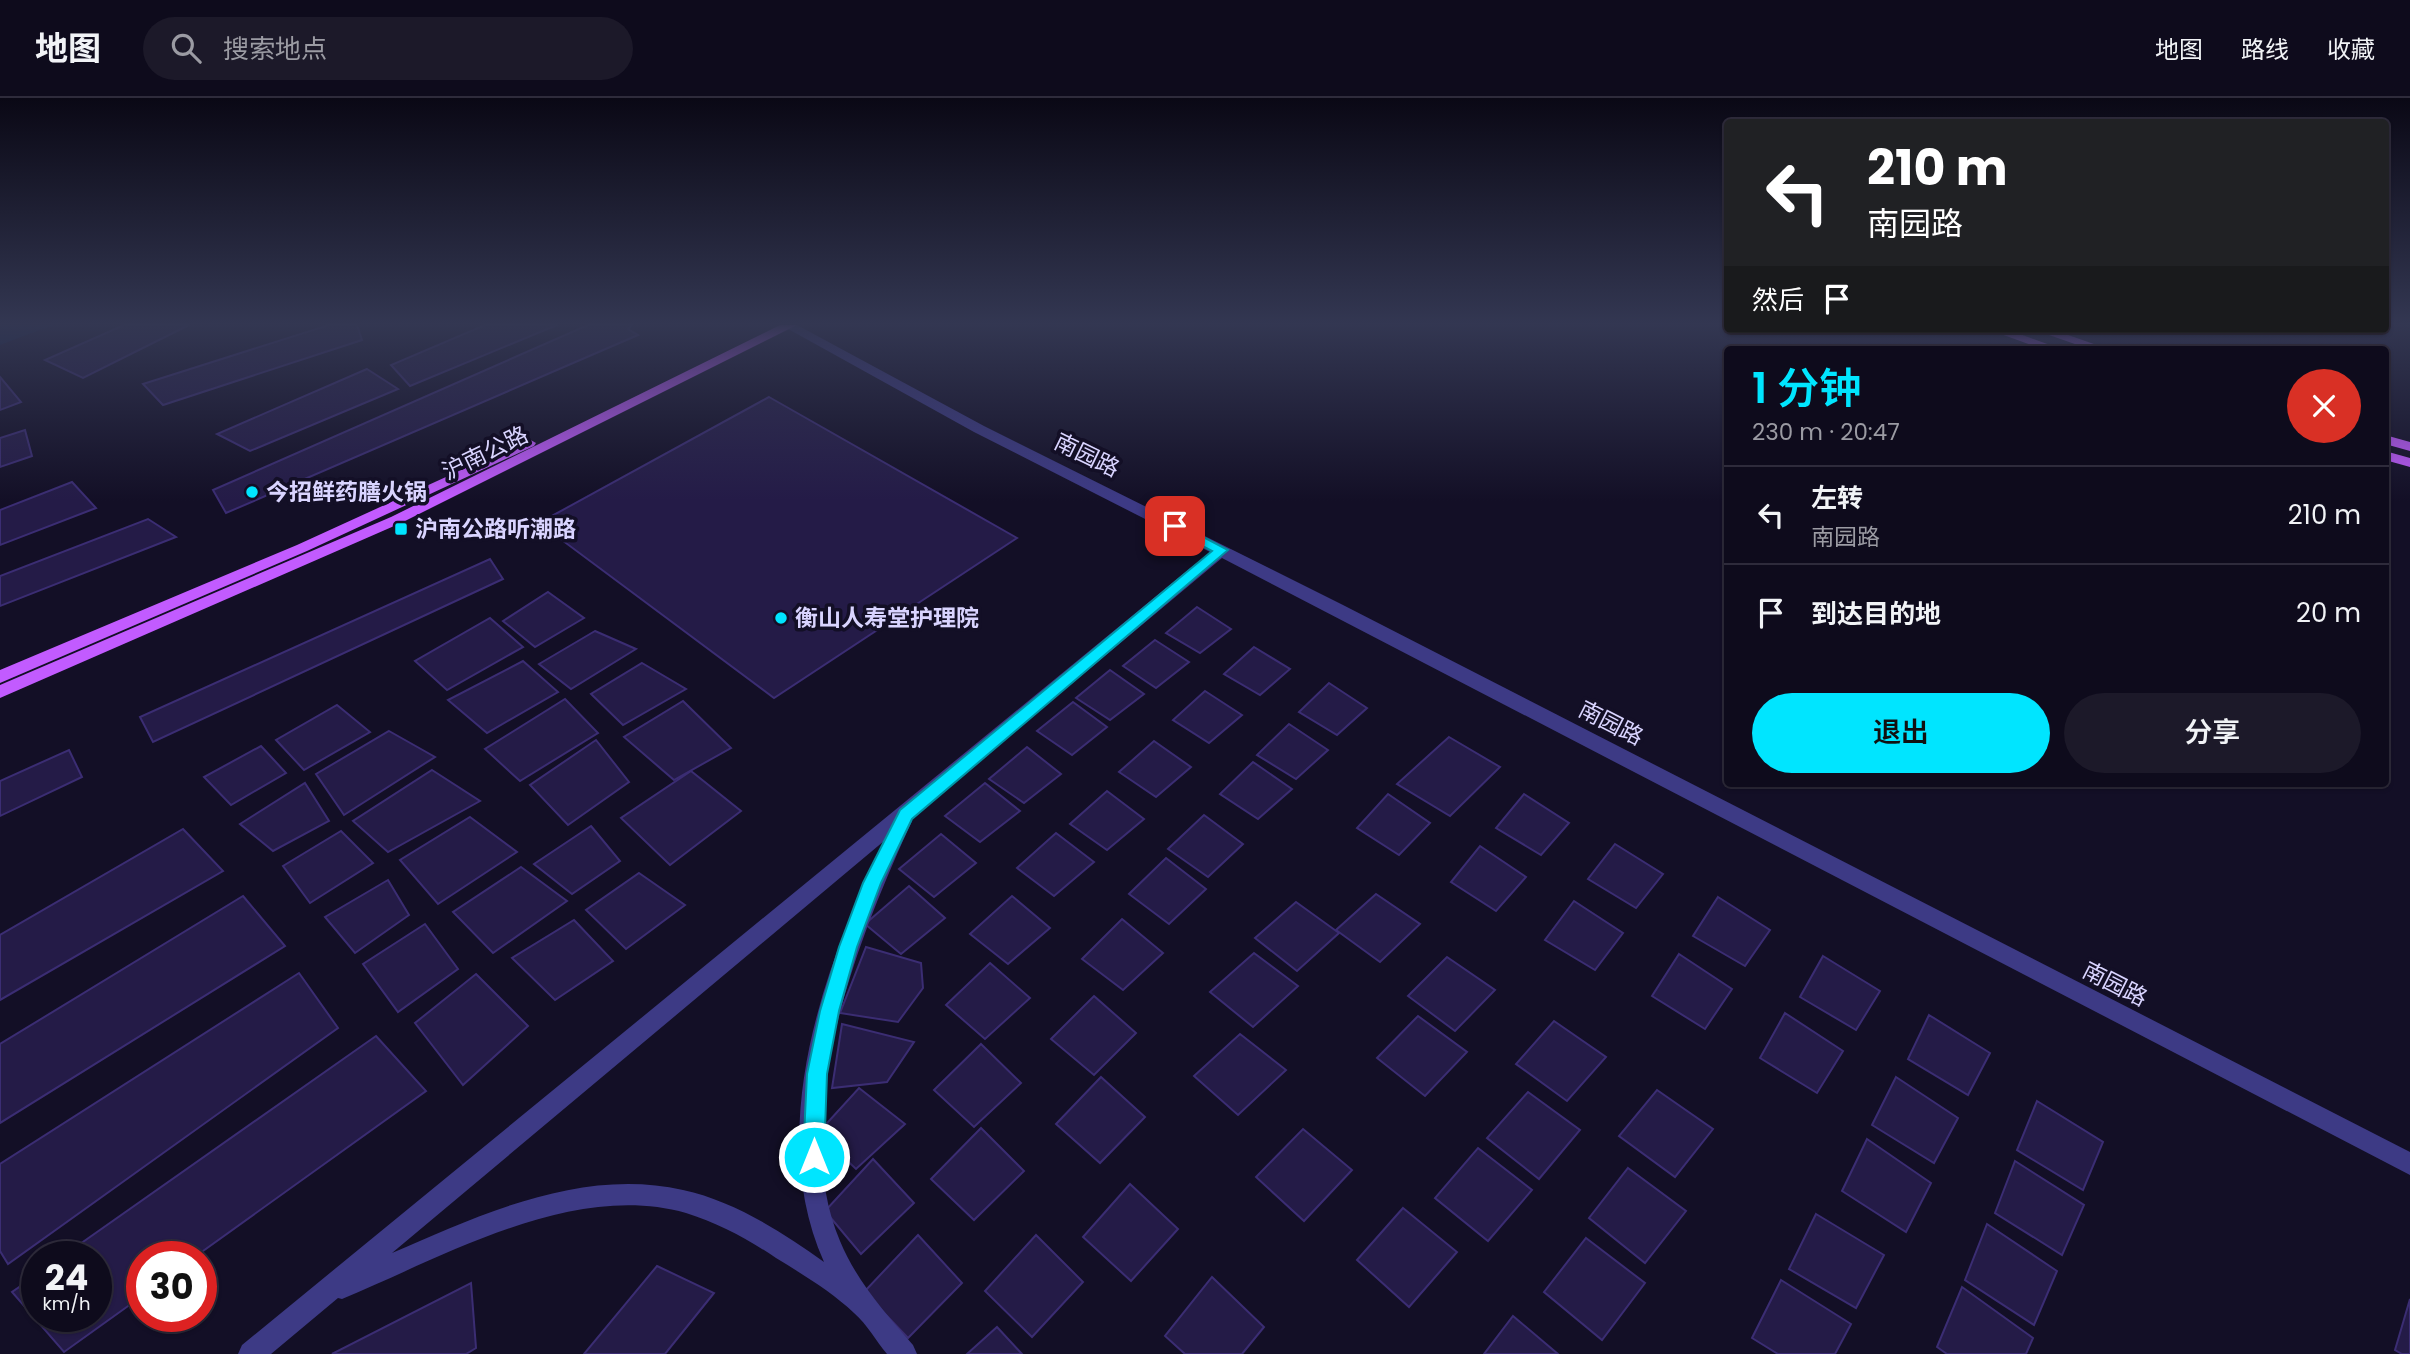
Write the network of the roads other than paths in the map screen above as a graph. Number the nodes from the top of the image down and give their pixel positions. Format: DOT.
graph roads {
  1 [pos="648,384"];
  2 [pos="673,384"];
  3 [pos="895,384"];
  4 [pos="2389,440"];
  5 [pos="2410,447"];
  6 [pos="2389,456"];
  7 [pos="2410,463"];
  8 [pos="1222,550"];
  9 [pos="0,677"];
  10 [pos="0,692"];
  11 [pos="906,814"];
  12 [pos="2410,1164"];
  13 [pos="321,1296"];
  14 [pos="858,1301"];
  15 [pos="251,1354"];
  16 [pos="904,1354"];
  1 -- 9 [label="main road, 沪南公路"];
  2 -- 10 [label="main road, 沪南公路"];
  3 -- 8 [label="street, 南园路"];
  4 -- 5 [label="main road"];
  6 -- 7 [label="main road"];
  8 -- 11 [label="street"];
  8 -- 12 [label="street, 南园路"];
  11 -- 13 [label="street"];
  11 -- 14 [label="street"];
  13 -- 14 [label="street"];
  13 -- 15 [label="street"];
  14 -- 16 [label="street"];
}
